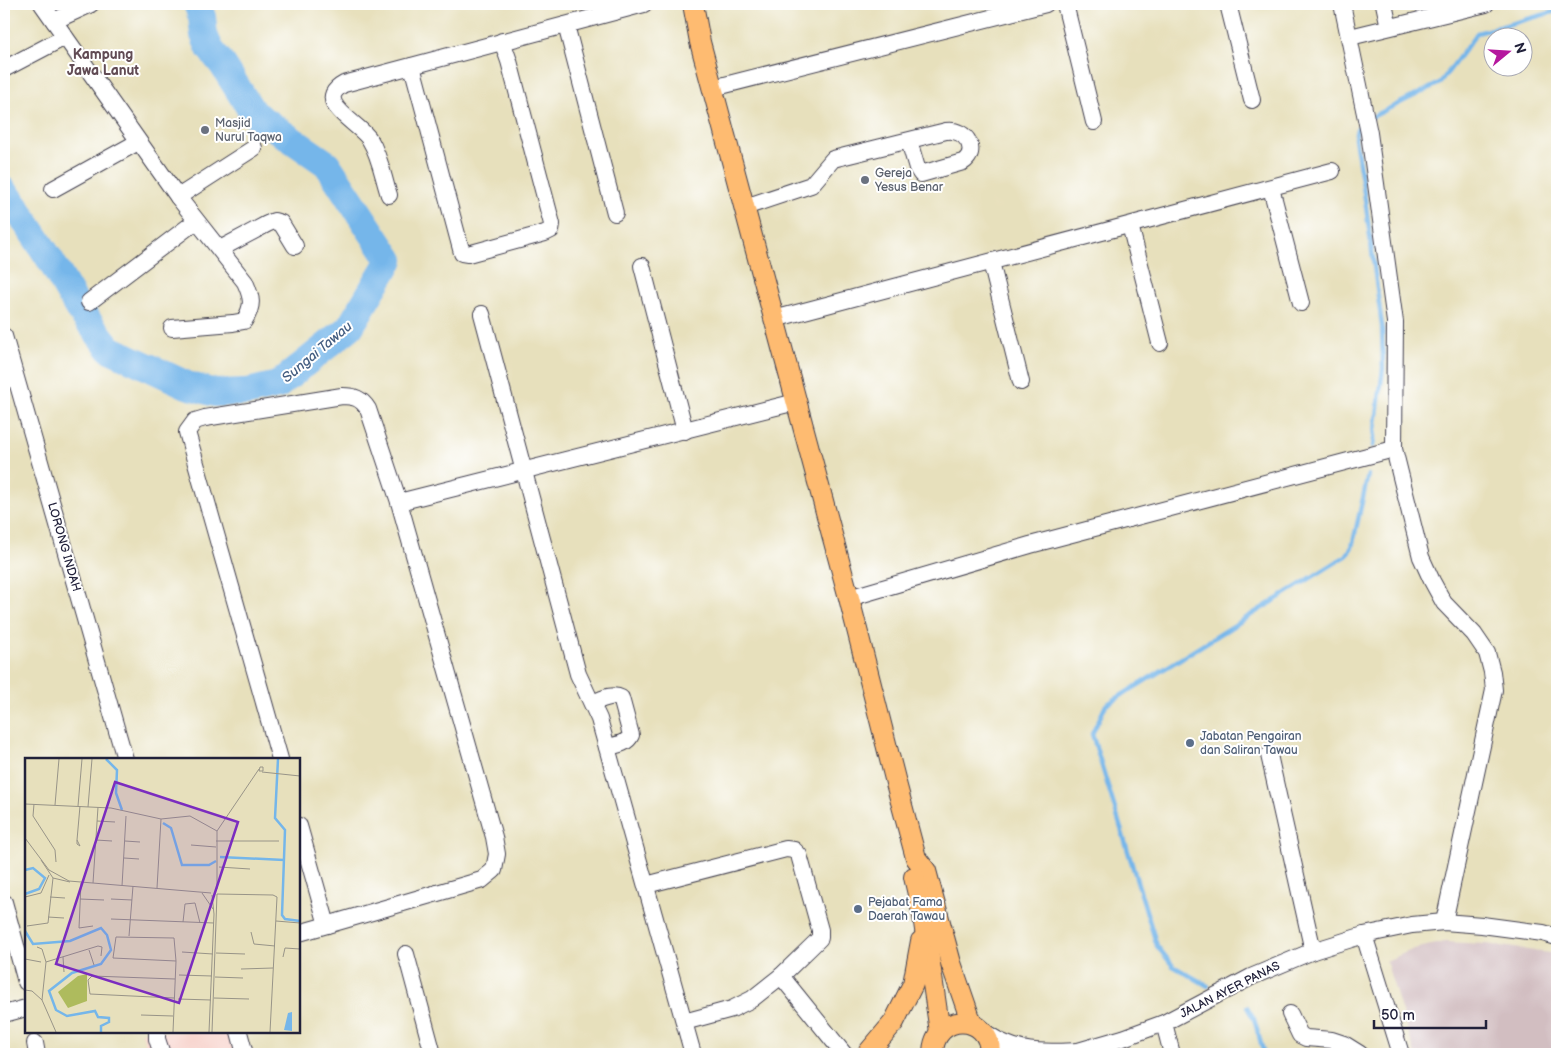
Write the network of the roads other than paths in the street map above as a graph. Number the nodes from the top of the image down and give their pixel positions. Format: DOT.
graph roads {
  1 [pos="42,4"];
  2 [pos="91,4"];
  3 [pos="644,4"];
  4 [pos="693,4"];
  5 [pos="1046,4"];
  6 [pos="1064,4"];
  7 [pos="1228,4"];
  8 [pos="1342,4"];
  9 [pos="1384,4"];
  10 [pos="1486,4"];
  11 [pos="54,21"];
  12 [pos="566,25"];
  13 [pos="1389,27"];
  14 [pos="1350,37"];
  15 [pos="65,38"];
  16 [pos="502,41"];
  17 [pos="412,66"];
  18 [pos="4,69"];
  19 [pos="713,88"];
  20 [pos="1252,100"];
  21 [pos="1094,122"];
  22 [pos="909,140"];
  23 [pos="138,142"];
  24 [pos="254,148"];
  25 [pos="1332,171"];
  26 [pos="1270,188"];
  27 [pos="53,189"];
  28 [pos="389,195"];
  29 [pos="178,197"];
  30 [pos="744,207"];
  31 [pos="615,213"];
  32 [pos="196,221"];
  33 [pos="1130,226"];
  34 [pos="295,246"];
  35 [pos="220,249"];
  36 [pos="991,262"];
  37 [pos="642,266"];
  38 [pos="89,302"];
  39 [pos="1301,303"];
  40 [pos="482,314"];
  41 [pos="774,319"];
  42 [pos="172,328"];
  43 [pos="4,336"];
  44 [pos="1160,343"];
  45 [pos="1021,382"];
  46 [pos="796,402"];
  47 [pos="685,431"];
  48 [pos="1394,449"];
  49 [pos="524,471"];
  50 [pos="399,502"];
  51 [pos="849,598"];
  52 [pos="592,703"];
  53 [pos="607,747"];
  54 [pos="1269,755"];
  55 [pos="125,758"];
  56 [pos="280,758"];
  57 [pos="300,830"];
  58 [pos="916,858"];
  59 [pos="646,885"];
  60 [pos="4,902"];
  61 [pos="923,916"];
  62 [pos="1444,922"];
  63 [pos="327,925"];
  64 [pos="300,933"];
  65 [pos="1364,935"];
  66 [pos="1557,937"];
  67 [pos="1313,951"];
  68 [pos="406,954"];
  69 [pos="781,976"];
  70 [pos="25,978"];
  71 [pos="25,1008"];
  72 [pos="4,1014"];
  73 [pos="1290,1014"];
  74 [pos="684,1022"];
  75 [pos="1164,1023"];
  76 [pos="976,1026"];
  77 [pos="157,1033"];
  78 [pos="238,1033"];
  79 [pos="933,1046"];
  80 [pos="1075,1052"];
  81 [pos="162,1054"];
  82 [pos="245,1054"];
  83 [pos="433,1054"];
  84 [pos="693,1054"];
  85 [pos="844,1054"];
  86 [pos="867,1054"];
  87 [pos="990,1054"];
  88 [pos="1172,1054"];
  89 [pos="1360,1054"];
  90 [pos="1401,1054"];
  1 -- 11 [label="street"];
  2 -- 11 [label="street"];
  3 -- 12 [label="street"];
  4 -- 19 [label="main road"];
  5 -- 19 [label="street"];
  6 -- 21 [label="street"];
  7 -- 20 [label="street"];
  8 -- 14 [label="street"];
  9 -- 13 [label="street"];
  10 -- 13 [label="street"];
  11 -- 15 [label="street"];
  12 -- 16 [label="street"];
  12 -- 31 [label="street"];
  13 -- 14 [label="street"];
  14 -- 48 [label="street"];
  15 -- 18 [label="street"];
  15 -- 23 [label="street"];
  16 -- 17 [label="street"];
  16 -- 17 [label="street"];
  17 -- 28 [label="street"];
  19 -- 30 [label="main road"];
  22 -- 30 [label="street"];
  23 -- 27 [label="street"];
  23 -- 29 [label="street"];
  24 -- 29 [label="street"];
  25 -- 26 [label="street"];
  26 -- 33 [label="street"];
  26 -- 39 [label="street"];
  29 -- 32 [label="street"];
  30 -- 41 [label="main road"];
  32 -- 35 [label="street"];
  32 -- 38 [label="street"];
  33 -- 36 [label="street"];
  33 -- 44 [label="street"];
  34 -- 35 [label="street"];
  35 -- 42 [label="street"];
  36 -- 41 [label="street"];
  36 -- 45 [label="street"];
  37 -- 47 [label="street"];
  40 -- 49 [label="street"];
  41 -- 46 [label="main road"];
  43 -- 55 [label="street, LORONG INDAH"];
  46 -- 47 [label="street"];
  46 -- 51 [label="main road"];
  47 -- 49 [label="street"];
  48 -- 51 [label="street"];
  48 -- 62 [label="street"];
  49 -- 50 [label="street"];
  49 -- 52 [label="street"];
  50 -- 56 [label="street"];
  50 -- 63 [label="street"];
  51 -- 58 [label="main road"];
  52 -- 53 [label="street"];
  52 -- 53 [label="street"];
  53 -- 59 [label="street"];
  54 -- 67 [label="street"];
  57 -- 63 [label="street"];
  58 -- 61 [label="main road"];
  58 -- 76 [label="main road"];
  59 -- 69 [label="street"];
  59 -- 74 [label="street"];
  60 -- 70 [label="street"];
  61 -- 79 [label="main road"];
  61 -- 86 [label="main road"];
  62 -- 65 [label="street, JALAN AYER PANAS"];
  62 -- 66 [label="street, JALAN AYER PANAS"];
  63 -- 64 [label="street"];
  65 -- 67 [label="street, JALAN AYER PANAS"];
  65 -- 90 [label="street"];
  67 -- 75 [label="street, JALAN AYER PANAS"];
  68 -- 83 [label="street"];
  69 -- 74 [label="street"];
  69 -- 85 [label="street"];
  71 -- 72 [label="street"];
  73 -- 89 [label="street"];
  74 -- 84 [label="street"];
  75 -- 80 [label="street, JALAN AYER PANAS"];
  75 -- 88 [label="street"];
  76 -- 79 [label="main road"];
  76 -- 80 [label="street, JALAN AYER PANAS"];
  76 -- 87 [label="main road"];
  77 -- 81 [label="street"];
  78 -- 82 [label="street"];
}
